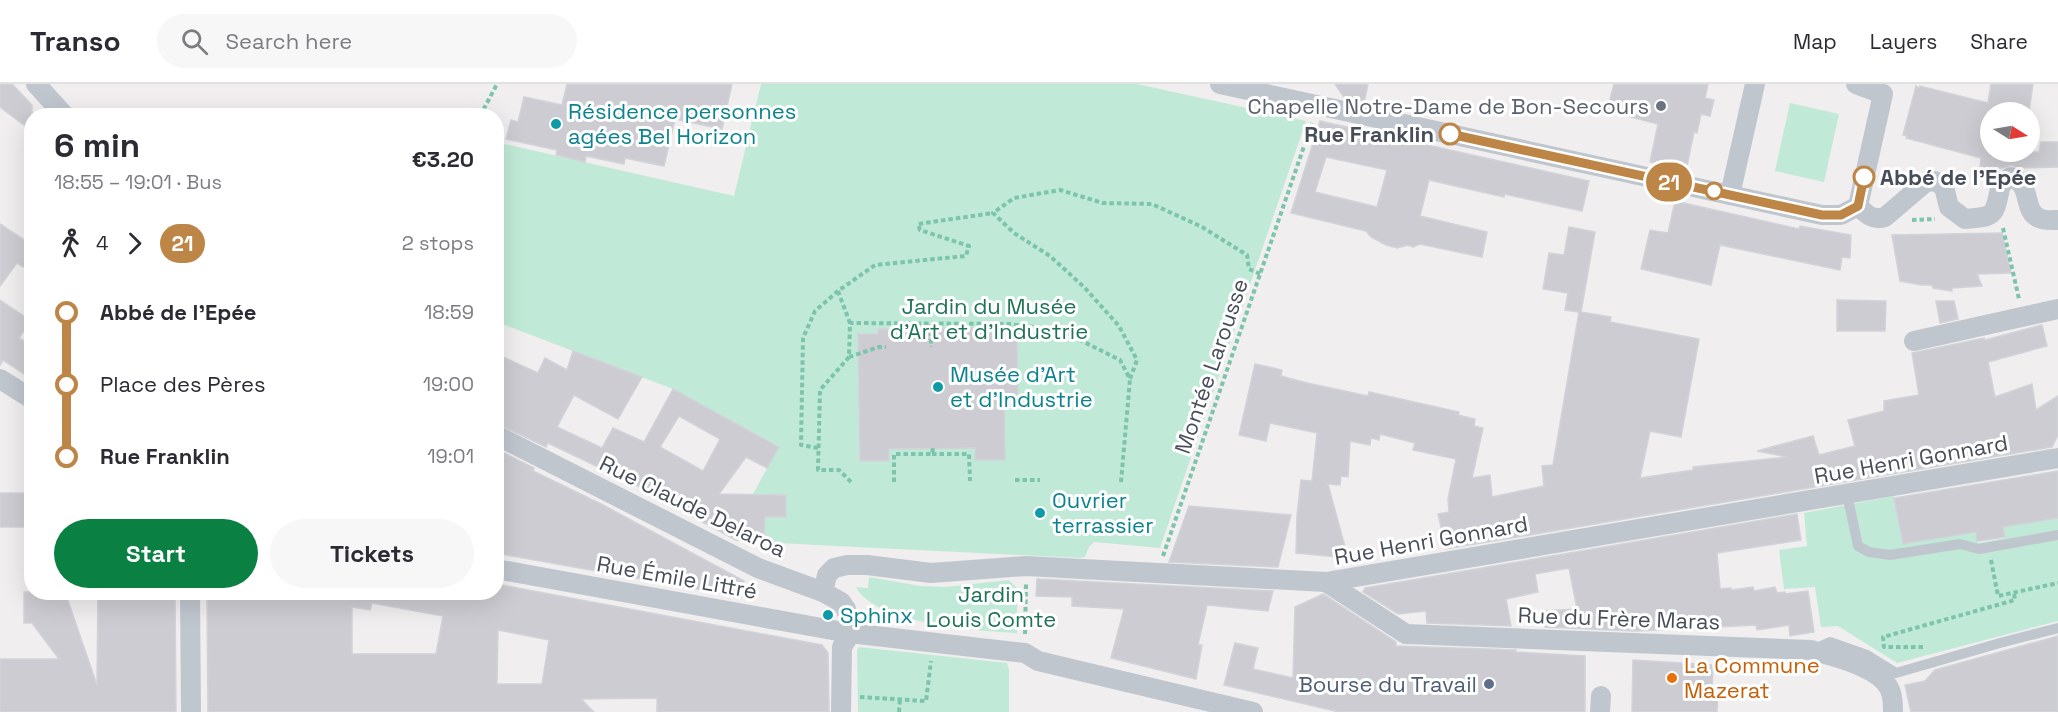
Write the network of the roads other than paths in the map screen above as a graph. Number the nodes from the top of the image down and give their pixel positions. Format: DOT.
graph roads {
  1 [pos="36,84"];
  2 [pos="1220,84"];
  3 [pos="1755,84"];
  4 [pos="1856,84"];
  5 [pos="58,108"];
  6 [pos="1730,195"];
  7 [pos="1858,206"];
  8 [pos="2058,220"];
  9 [pos="2058,309"];
  10 [pos="1914,341"];
  11 [pos="0,379"];
  12 [pos="24,394"];
  13 [pos="504,439"];
  14 [pos="2058,458"];
  15 [pos="1847,494"];
  16 [pos="2058,535"];
  17 [pos="504,570"];
  18 [pos="1326,582"];
  19 [pos="823,592"];
  20 [pos="190,600"];
  21 [pos="2058,628"];
  22 [pos="849,633"];
  23 [pos="1810,650"];
  24 [pos="191,712"];
  25 [pos="841,712"];
  26 [pos="1253,712"];
  27 [pos="1893,712"];
  1 -- 5 [label="street"];
  2 -- 6 [label="street"];
  3 -- 6 [label="street"];
  4 -- 7 [label="street"];
  6 -- 7 [label="street"];
  7 -- 8 [label="street"];
  9 -- 10 [label="street"];
  11 -- 12 [label="street"];
  13 -- 19 [label="street, Rue Claude Delaroa"];
  14 -- 15 [label="street, Rue Henri Gonnard"];
  15 -- 16 [label="lane"];
  15 -- 18 [label="street, Rue Henri Gonnard"];
  17 -- 22 [label="street, Rue Émile Littré"];
  18 -- 19 [label="street, Rue Henri Gonnard"];
  18 -- 23 [label="street, Rue du Frère Maras"];
  19 -- 22 [label="street, Rue Claude Delaroa"];
  20 -- 24 [label="street"];
  21 -- 23 [label="lane"];
  22 -- 25 [label="street"];
  22 -- 26 [label="street, Rue Émile Littré"];
  23 -- 27 [label="street, Rue du Frère Maras"];
}
